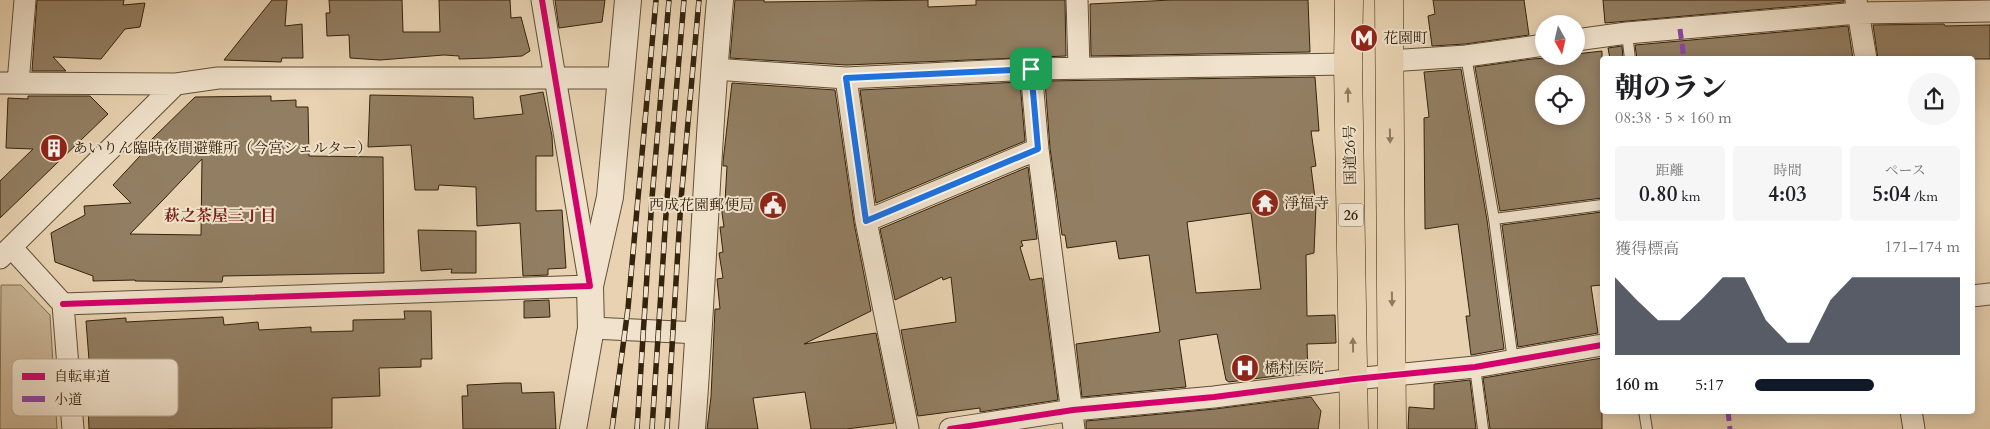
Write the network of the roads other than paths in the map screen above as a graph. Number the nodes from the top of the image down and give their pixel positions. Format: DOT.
graph roads {
  1 [pos="25,0"];
  2 [pos="542,0"];
  3 [pos="628,0"];
  4 [pos="720,0"];
  5 [pos="1077,0"];
  6 [pos="1349,0"];
  7 [pos="1388,0"];
  8 [pos="1857,7"];
  9 [pos="1990,11"];
  10 [pos="1627,33"];
  11 [pos="1585,39"];
  12 [pos="1535,46"];
  13 [pos="1466,56"];
  14 [pos="1630,56"];
  15 [pos="1865,56"];
  16 [pos="1389,61"];
  17 [pos="1348,64"];
  18 [pos="1079,68"];
  19 [pos="714,69"];
  20 [pos="1031,69"];
  21 [pos="554,78"];
  22 [pos="622,78"];
  23 [pos="846,78"];
  24 [pos="9,83"];
  25 [pos="176,84"];
  26 [pos="1038,149"];
  27 [pos="1600,205"];
  28 [pos="1494,219"];
  29 [pos="866,221"];
  30 [pos="5,252"];
  31 [pos="590,286"];
  32 [pos="1990,294"];
  33 [pos="1975,296"];
  34 [pos="63,304"];
  35 [pos="590,328"];
  36 [pos="700,333"];
  37 [pos="1600,345"];
  38 [pos="67,359"];
  39 [pos="1513,361"];
  40 [pos="1475,367"];
  41 [pos="1393,375"];
  42 [pos="1354,379"];
  43 [pos="1644,414"];
  44 [pos="1912,414"];
  45 [pos="72,416"];
  46 [pos="1073,419"];
  47 [pos="73,429"];
  48 [pos="573,429"];
  49 [pos="692,429"];
  50 [pos="908,429"];
  51 [pos="950,429"];
  52 [pos="1354,429"];
  53 [pos="1392,429"];
  54 [pos="1483,429"];
  55 [pos="1647,429"];
  56 [pos="1914,429"];
  1 -- 24 [label="street"];
  2 -- 21 [label="street"];
  3 -- 22 [label="street"];
  4 -- 19 [label="street"];
  5 -- 18 [label="street"];
  6 -- 17 [label="highway, 国道26号 / 26"];
  7 -- 16 [label="highway"];
  8 -- 9 [label="street"];
  8 -- 10 [label="street"];
  8 -- 15 [label="street"];
  10 -- 11 [label="street"];
  10 -- 14 [label="lane"];
  12 -- 13 [label="street"];
  13 -- 16 [label="street"];
  13 -- 28 [label="lane"];
  16 -- 41 [label="highway, one-way"];
  17 -- 18 [label="street"];
  42 -- 17 [label="highway, 国道26号 / 26, one-way"];
  18 -- 20 [label="street"];
  19 -- 23 [label="street"];
  19 -- 36 [label="street"];
  20 -- 23 [label="street"];
  20 -- 26 [label="street"];
  21 -- 22 [label="street"];
  21 -- 25 [label="street"];
  21 -- 31 [label="street"];
  22 -- 31 [label="street"];
  23 -- 29 [label="street"];
  24 -- 25 [label="street"];
  25 -- 30 [label="street"];
  26 -- 29 [label="street"];
  26 -- 46 [label="street"];
  27 -- 28 [label="lane"];
  28 -- 39 [label="lane"];
  29 -- 50 [label="street"];
  30 -- 34 [label="street"];
  31 -- 34 [label="street"];
  31 -- 35 [label="street"];
  32 -- 33 [label="street"];
  34 -- 38 [label="street"];
  35 -- 36 [label="street"];
  35 -- 48 [label="street"];
  36 -- 49 [label="street"];
  37 -- 39 [label="street"];
  39 -- 40 [label="street"];
  40 -- 41 [label="street"];
  40 -- 54 [label="lane"];
  41 -- 42 [label="street"];
  41 -- 53 [label="highway"];
  42 -- 46 [label="street"];
  42 -- 52 [label="highway, 国道26号 / 26"];
  43 -- 55 [label="lane"];
  44 -- 56 [label="street"];
  45 -- 47 [label="street"];
  46 -- 51 [label="street"];
}
